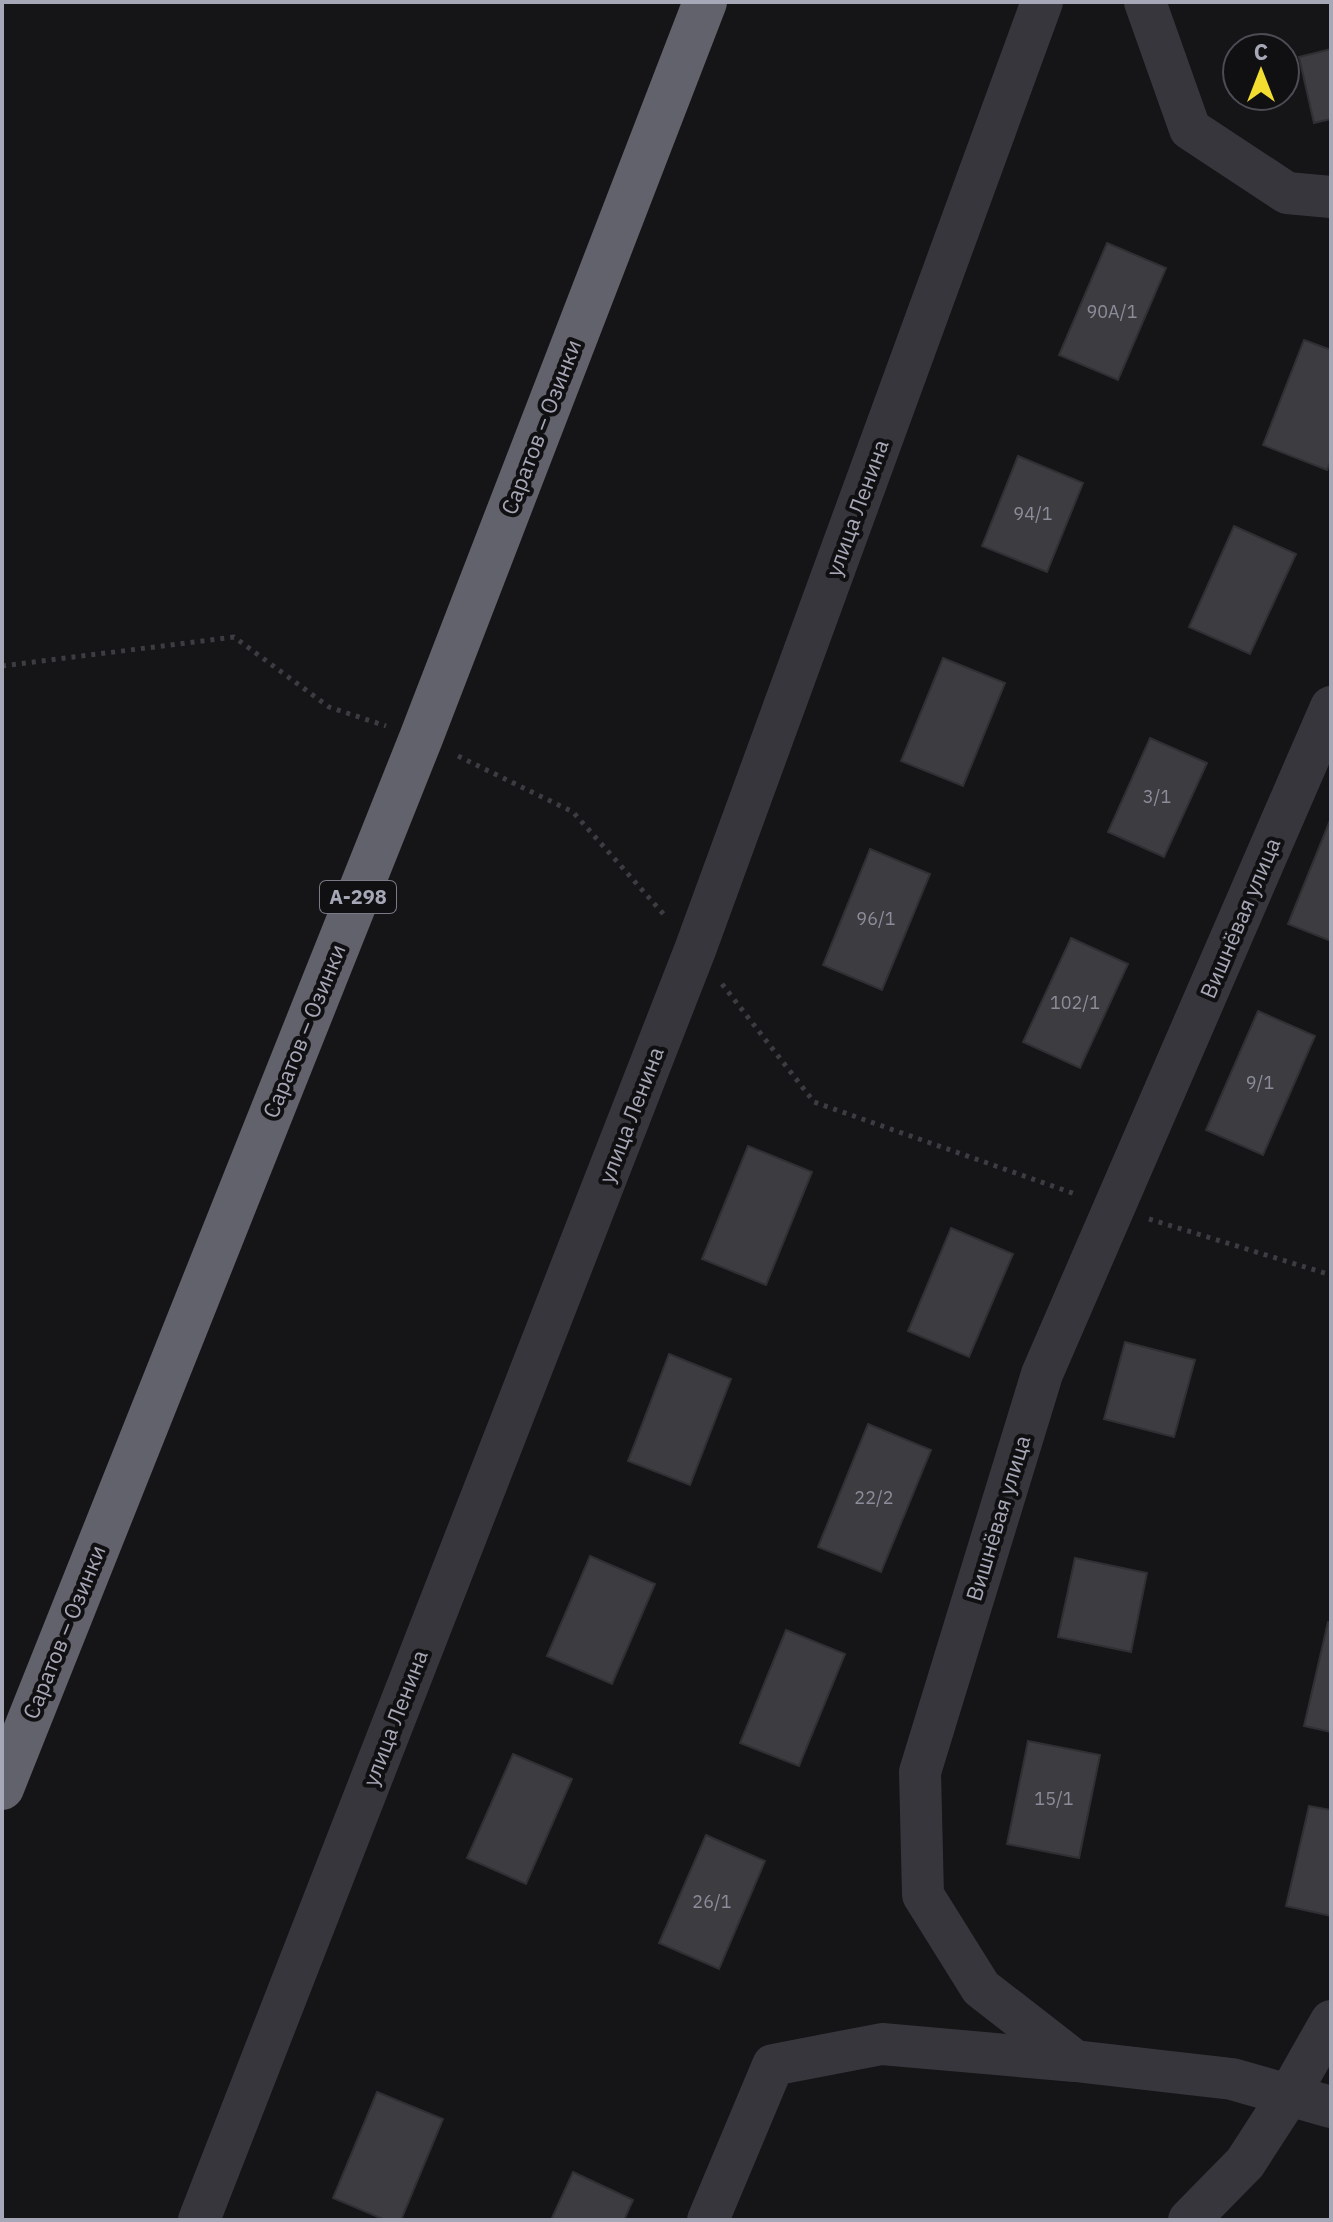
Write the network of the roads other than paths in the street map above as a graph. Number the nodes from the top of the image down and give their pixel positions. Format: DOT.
graph roads {
  1 [pos="705,2"];
  2 [pos="1042,2"];
  3 [pos="1145,2"];
  4 [pos="1331,197"];
  5 [pos="1331,707"];
  6 [pos="2,1788"];
  7 [pos="1331,2021"];
  8 [pos="1075,2061"];
  9 [pos="1289,2095"];
  10 [pos="1331,2107"];
  11 [pos="199,2220"];
  12 [pos="708,2220"];
  13 [pos="1189,2220"];
  1 -- 6 [label="highway, Саратов – Озинки / А-298"];
  2 -- 11 [label="street, улица Ленина"];
  3 -- 4 [label="street"];
  5 -- 8 [label="street, Вишнёвая улица"];
  7 -- 9 [label="street"];
  8 -- 9 [label="street"];
  8 -- 12 [label="street"];
  9 -- 10 [label="street"];
  9 -- 13 [label="street"];
}
